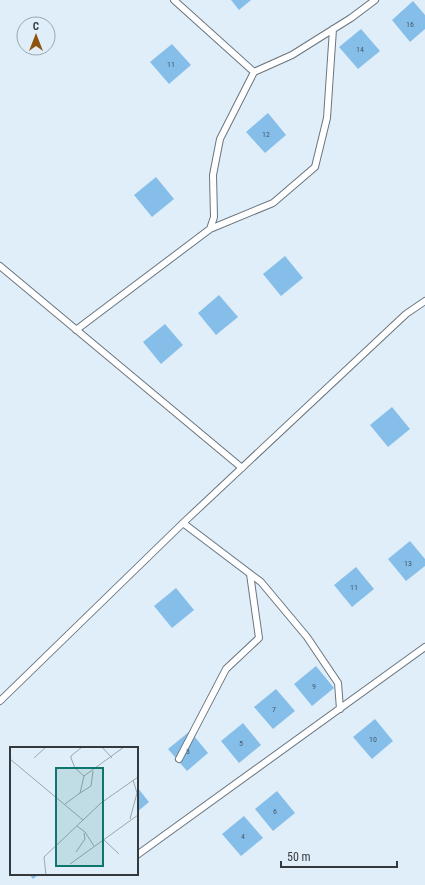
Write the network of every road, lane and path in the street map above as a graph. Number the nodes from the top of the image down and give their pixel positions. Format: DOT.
graph roads {
  1 [pos="174,0"];
  2 [pos="375,0"];
  3 [pos="332,29"];
  4 [pos="254,72"];
  5 [pos="210,229"];
  6 [pos="0,266"];
  7 [pos="425,301"];
  8 [pos="76,330"];
  9 [pos="242,468"];
  10 [pos="183,523"];
  11 [pos="250,574"];
  12 [pos="425,647"];
  13 [pos="0,701"];
  14 [pos="340,709"];
  15 [pos="179,759"];
  16 [pos="138,854"];
  1 -- 4 [label="lane"];
  2 -- 3 [label="lane"];
  3 -- 4 [label="lane"];
  3 -- 5 [label="lane"];
  4 -- 5 [label="lane"];
  5 -- 8 [label="lane"];
  6 -- 8 [label="lane"];
  7 -- 9 [label="lane"];
  8 -- 9 [label="lane"];
  9 -- 10 [label="lane"];
  10 -- 11 [label="lane"];
  10 -- 13 [label="lane"];
  11 -- 14 [label="lane"];
  11 -- 15 [label="lane"];
  12 -- 14 [label="lane"];
  14 -- 16 [label="lane"];
}
